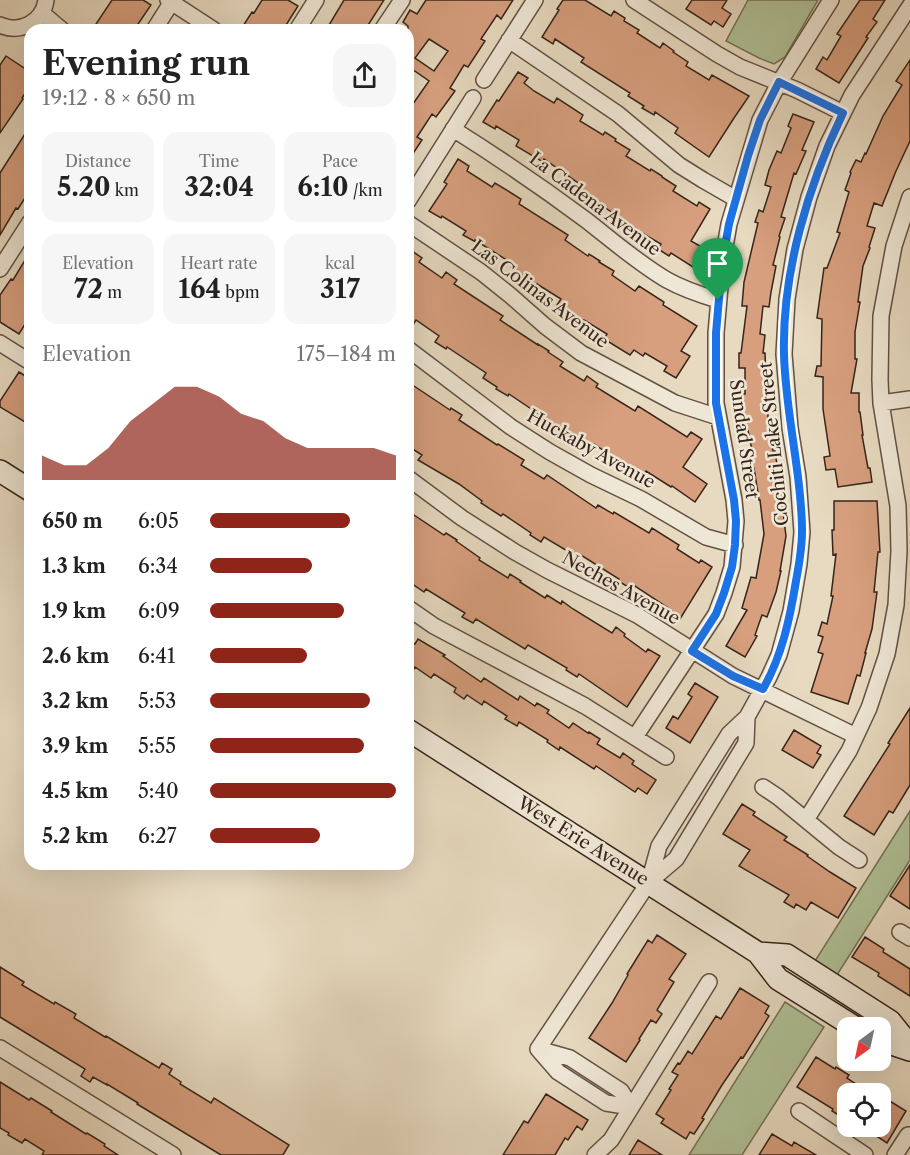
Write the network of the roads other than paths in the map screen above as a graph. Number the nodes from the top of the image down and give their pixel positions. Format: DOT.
graph roads {
  1 [pos="316,0"];
  2 [pos="402,0"];
  3 [pos="535,0"];
  4 [pos="634,0"];
  5 [pos="831,0"];
  6 [pos="171,1"];
  7 [pos="44,7"];
  8 [pos="909,10"];
  9 [pos="30,24"];
  10 [pos="57,24"];
  11 [pos="158,24"];
  12 [pos="205,24"];
  13 [pos="301,24"];
  14 [pos="386,24"];
  15 [pos="0,25"];
  16 [pos="24,26"];
  17 [pos="509,39"];
  18 [pos="484,80"];
  19 [pos="779,82"];
  20 [pos="473,98"];
  21 [pos="843,113"];
  22 [pos="453,129"];
  23 [pos="414,191"];
  24 [pos="736,199"];
  25 [pos="909,200"];
  26 [pos="414,227"];
  27 [pos="24,231"];
  28 [pos="0,269"];
  29 [pos="718,300"];
  30 [pos="0,343"];
  31 [pos="414,354"];
  32 [pos="24,358"];
  33 [pos="910,399"];
  34 [pos="881,403"];
  35 [pos="718,417"];
  36 [pos="0,471"];
  37 [pos="414,482"];
  38 [pos="24,486"];
  39 [pos="735,545"];
  40 [pos="904,579"];
  41 [pos="414,612"];
  42 [pos="692,651"];
  43 [pos="763,689"];
  44 [pos="747,717"];
  45 [pos="414,734"];
  46 [pos="856,736"];
  47 [pos="635,737"];
  48 [pos="666,757"];
  49 [pos="764,787"];
  50 [pos="806,820"];
  51 [pos="859,860"];
  52 [pos="649,882"];
  53 [pos="758,953"];
  54 [pos="709,982"];
  55 [pos="838,1017"];
  56 [pos="891,1043"];
  57 [pos="0,1048"];
  58 [pos="910,1048"];
  59 [pos="632,1107"];
  60 [pos="799,1111"];
  61 [pos="908,1135"];
  62 [pos="173,1155"];
  63 [pos="595,1155"];
  64 [pos="865,1155"];
  65 [pos="896,1155"];
  1 -- 13 [label="street"];
  2 -- 14 [label="street"];
  3 -- 17 [label="street"];
  4 -- 19 [label="street"];
  5 -- 19 [label="street, Sundad Street"];
  6 -- 11 [label="street"];
  6 -- 12 [label="street"];
  7 -- 9 [label="street"];
  7 -- 10 [label="street"];
  8 -- 21 [label="street, Cochiti Lake Street"];
  15 -- 16 [label="street"];
  17 -- 18 [label="street"];
  17 -- 24 [label="street"];
  19 -- 21 [label="street"];
  19 -- 24 [label="street, Sundad Street"];
  20 -- 22 [label="street"];
  21 -- 43 [label="street, Cochiti Lake Street"];
  22 -- 23 [label="street"];
  22 -- 29 [label="street, La Cadena Avenue"];
  24 -- 29 [label="street, Sundad Street"];
  25 -- 34 [label="street"];
  26 -- 35 [label="street, Las Colinas Avenue"];
  27 -- 28 [label="street"];
  29 -- 35 [label="street, Sundad Street"];
  30 -- 32 [label="street"];
  31 -- 39 [label="street, Huckaby Avenue"];
  33 -- 34 [label="street"];
  34 -- 40 [label="street"];
  35 -- 39 [label="street, Sundad Street"];
  36 -- 38 [label="street"];
  37 -- 42 [label="street, Neches Avenue"];
  39 -- 42 [label="street, Sundad Street"];
  40 -- 46 [label="street"];
  41 -- 47 [label="street"];
  42 -- 43 [label="street, Neches Avenue"];
  42 -- 47 [label="street, Sundad Street"];
  43 -- 44 [label="street, Cochiti Lake Street"];
  43 -- 46 [label="street, Neches Avenue"];
  44 -- 52 [label="street, Cochiti Lake Street"];
  44 -- 52 [label="street, Cochiti Lake Street"];
  45 -- 52 [label="street, West Erie Avenue"];
  46 -- 50 [label="street"];
  47 -- 48 [label="street"];
  49 -- 50 [label="street"];
  50 -- 51 [label="street"];
  52 -- 53 [label="street, West Erie Avenue"];
  52 -- 59 [label="street, Cochiti Lake Street"];
  53 -- 55 [label="street, West Erie Avenue"];
  53 -- 58 [label="street, West Erie Avenue"];
  54 -- 59 [label="street"];
  56 -- 58 [label="street, West Erie Avenue"];
  57 -- 62 [label="street"];
  59 -- 63 [label="street"];
  60 -- 64 [label="street"];
  61 -- 65 [label="street"];
}
